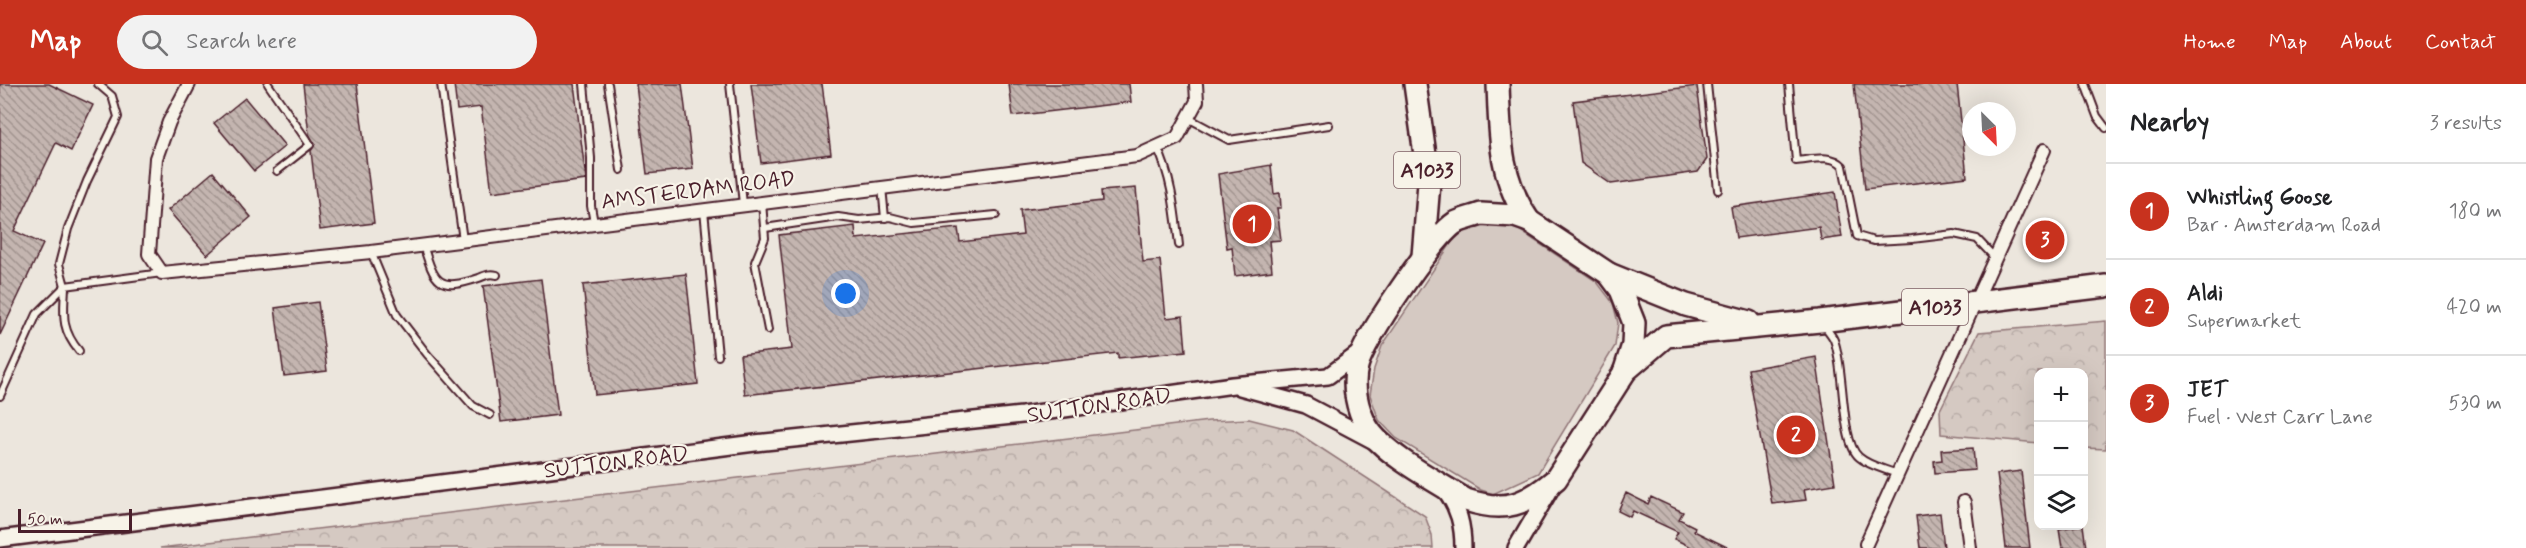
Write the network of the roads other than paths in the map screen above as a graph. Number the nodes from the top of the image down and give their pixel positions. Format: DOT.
graph roads {
  1 [pos="98,84"];
  2 [pos="189,84"];
  3 [pos="268,84"];
  4 [pos="441,84"];
  5 [pos="584,84"];
  6 [pos="608,84"];
  7 [pos="730,84"];
  8 [pos="1196,84"];
  9 [pos="1415,84"];
  10 [pos="1498,84"];
  11 [pos="1707,84"];
  12 [pos="1789,84"];
  13 [pos="2085,84"];
  14 [pos="1188,117"];
  15 [pos="1329,125"];
  16 [pos="2106,128"];
  17 [pos="1157,147"];
  18 [pos="2044,150"];
  19 [pos="621,170"];
  20 [pos="278,171"];
  21 [pos="882,187"];
  22 [pos="1718,190"];
  23 [pos="762,202"];
  24 [pos="743,204"];
  25 [pos="704,209"];
  26 [pos="996,215"];
  27 [pos="885,218"];
  28 [pos="1529,221"];
  29 [pos="594,223"];
  30 [pos="765,228"];
  31 [pos="463,240"];
  32 [pos="423,245"];
  33 [pos="1179,245"];
  34 [pos="371,252"];
  35 [pos="1423,256"];
  36 [pos="1996,259"];
  37 [pos="162,273"];
  38 [pos="1609,274"];
  39 [pos="497,275"];
  40 [pos="66,286"];
  41 [pos="2106,286"];
  42 [pos="1977,301"];
  43 [pos="1820,321"];
  44 [pos="1764,326"];
  45 [pos="768,330"];
  46 [pos="79,351"];
  47 [pos="1362,351"];
  48 [pos="718,356"];
  49 [pos="1624,373"];
  50 [pos="1233,385"];
  51 [pos="0,396"];
  52 [pos="490,415"];
  53 [pos="1378,443"];
  54 [pos="1898,475"];
  55 [pos="1556,479"];
  56 [pos="1441,484"];
  57 [pos="1964,502"];
  58 [pos="0,539"];
  59 [pos="1866,544"];
  60 [pos="1463,548"];
  61 [pos="1516,548"];
  62 [pos="1970,548"];
  1 -- 40 [label="lane"];
  2 -- 37 [label="street"];
  3 -- 20 [label="lane"];
  4 -- 31 [label="lane"];
  5 -- 29 [label="lane"];
  6 -- 19 [label="lane"];
  7 -- 24 [label="lane"];
  8 -- 14 [label="street, AMSTERDAM ROAD"];
  9 -- 35 [label="highway, A1033"];
  10 -- 28 [label="highway"];
  11 -- 22 [label="lane"];
  12 -- 36 [label="lane"];
  13 -- 16 [label="lane"];
  14 -- 15 [label="lane"];
  14 -- 17 [label="street, AMSTERDAM ROAD"];
  17 -- 21 [label="street, AMSTERDAM ROAD"];
  17 -- 33 [label="lane"];
  18 -- 36 [label="street"];
  21 -- 23 [label="street, AMSTERDAM ROAD"];
  21 -- 27 [label="lane"];
  23 -- 24 [label="street, AMSTERDAM ROAD"];
  23 -- 30 [label="lane"];
  24 -- 25 [label="street, AMSTERDAM ROAD"];
  25 -- 29 [label="street, AMSTERDAM ROAD"];
  25 -- 48 [label="lane"];
  26 -- 27 [label="lane"];
  27 -- 30 [label="lane"];
  28 -- 35 [label="highway"];
  28 -- 38 [label="highway"];
  29 -- 31 [label="street, AMSTERDAM ROAD"];
  30 -- 45 [label="lane"];
  31 -- 32 [label="street, AMSTERDAM ROAD"];
  32 -- 34 [label="street, AMSTERDAM ROAD"];
  32 -- 39 [label="lane"];
  34 -- 37 [label="street, AMSTERDAM ROAD"];
  34 -- 52 [label="lane"];
  35 -- 47 [label="highway"];
  36 -- 42 [label="street"];
  37 -- 40 [label="lane"];
  38 -- 44 [label="highway, A1033"];
  38 -- 49 [label="highway"];
  40 -- 46 [label="lane"];
  40 -- 51 [label="lane"];
  41 -- 42 [label="highway, A1033"];
  42 -- 43 [label="highway, A1033"];
  42 -- 54 [label="street"];
  43 -- 44 [label="highway, A1033"];
  43 -- 54 [label="lane"];
  44 -- 49 [label="highway, A1033"];
  47 -- 50 [label="street, SUTTON ROAD"];
  47 -- 53 [label="highway"];
  49 -- 55 [label="highway"];
  50 -- 53 [label="street, SUTTON ROAD"];
  50 -- 58 [label="street, SUTTON ROAD"];
  53 -- 56 [label="highway"];
  54 -- 59 [label="street"];
  55 -- 56 [label="highway"];
  55 -- 61 [label="street"];
  56 -- 60 [label="street"];
  57 -- 62 [label="street"];
}
